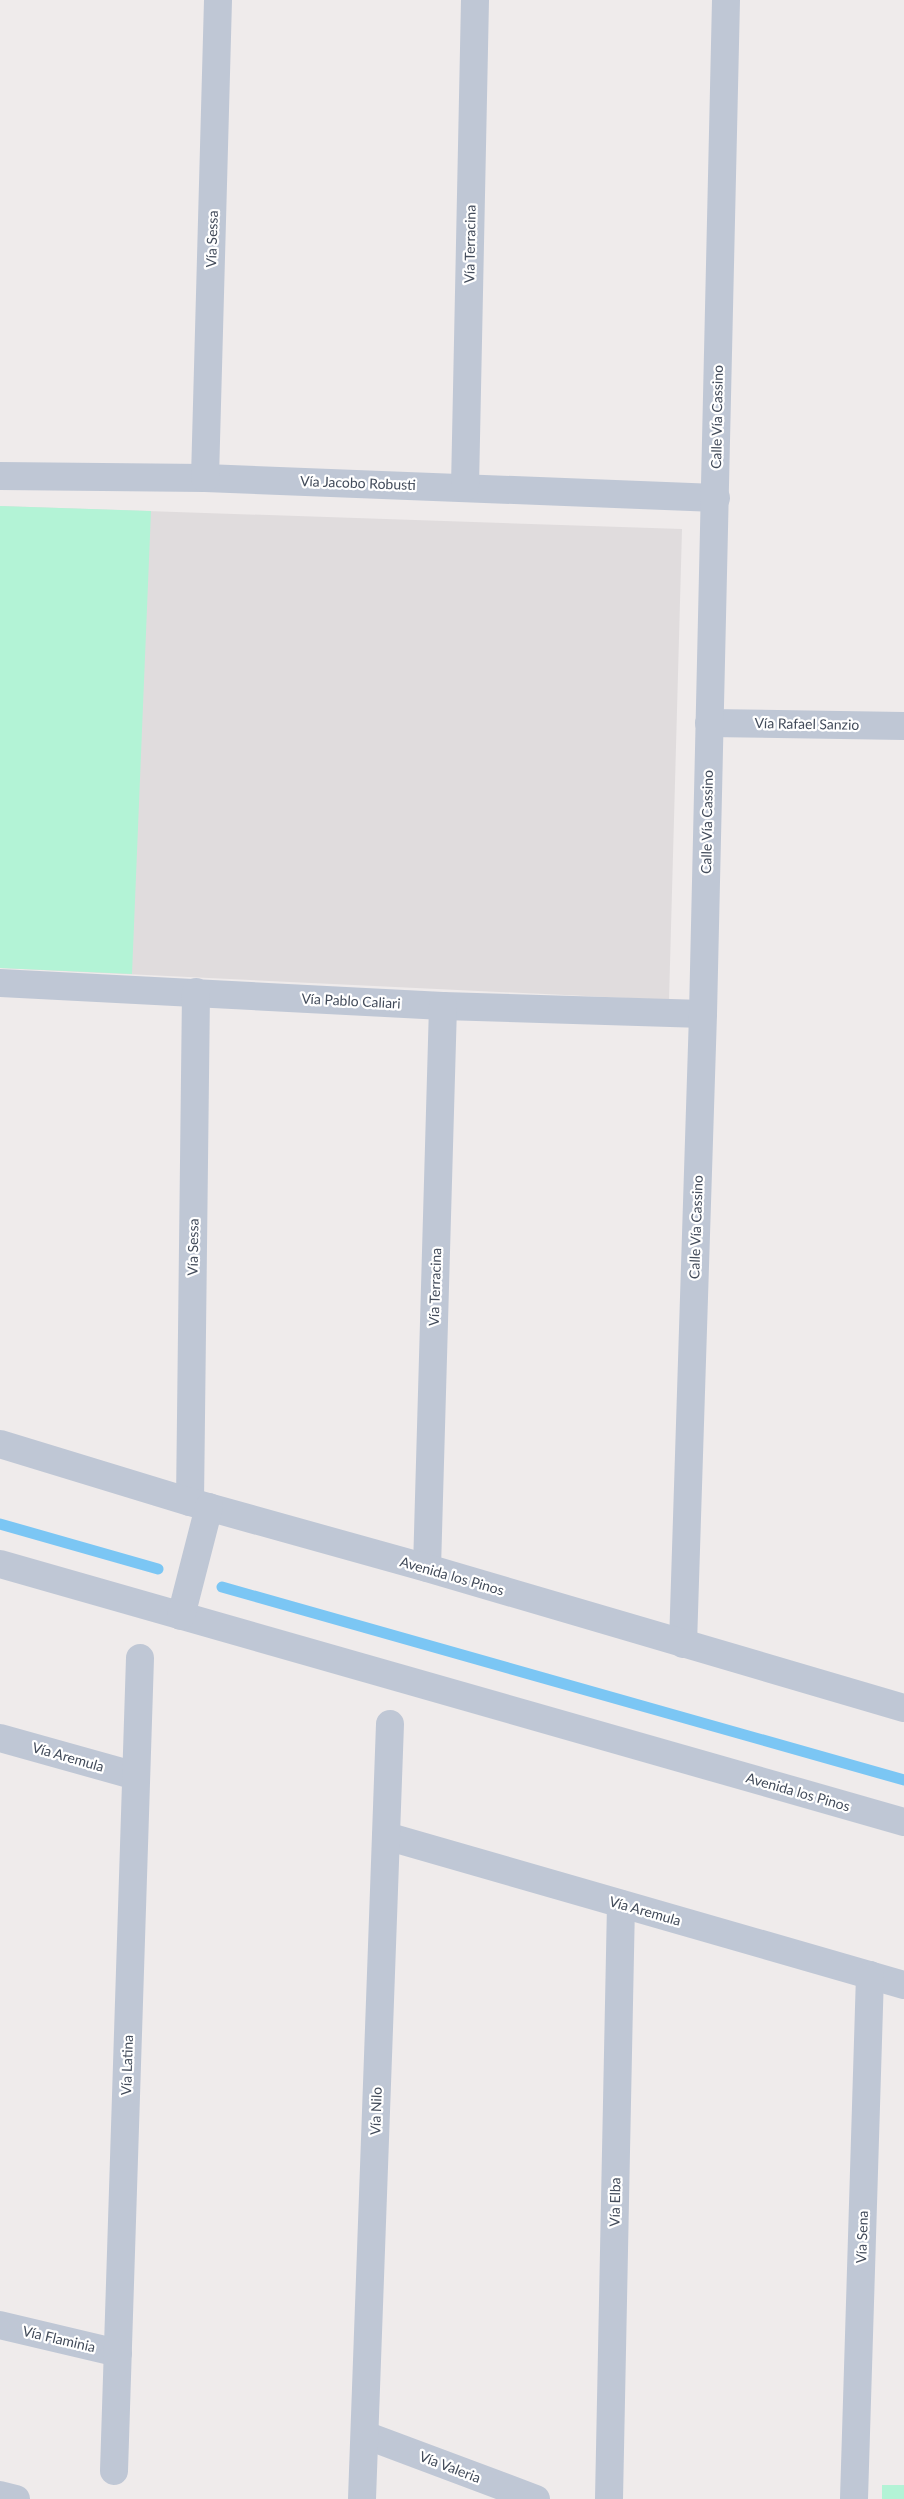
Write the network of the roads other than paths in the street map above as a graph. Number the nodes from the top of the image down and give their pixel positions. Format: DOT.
graph roads {
  1 [pos="218,0"];
  2 [pos="475,0"];
  3 [pos="726,0"];
  4 [pos="0,476"];
  5 [pos="205,478"];
  6 [pos="465,488"];
  7 [pos="716,498"];
  8 [pos="709,723"];
  9 [pos="904,726"];
  10 [pos="0,983"];
  11 [pos="196,992"];
  12 [pos="443,1006"];
  13 [pos="702,1014"];
  14 [pos="0,1444"];
  15 [pos="200,1505"];
  16 [pos="0,1564"];
  17 [pos="427,1568"];
  18 [pos="181,1616"];
  19 [pos="683,1644"];
  20 [pos="140,1658"];
  21 [pos="904,1708"];
  22 [pos="390,1724"];
  23 [pos="0,1738"];
  24 [pos="136,1776"];
  25 [pos="904,1822"];
  26 [pos="386,1836"];
  27 [pos="621,1904"];
  28 [pos="870,1976"];
  29 [pos="904,1985"];
  30 [pos="0,2325"];
  31 [pos="118,2353"];
  32 [pos="365,2435"];
  33 [pos="114,2471"];
  34 [pos="0,2496"];
  35 [pos="16,2499"];
  36 [pos="362,2499"];
  37 [pos="536,2499"];
  38 [pos="609,2499"];
  39 [pos="854,2499"];
  1 -- 5 [label="street, Vía Sessa"];
  2 -- 6 [label="street, Vía Terracina"];
  3 -- 7 [label="street, Calle Vía Cassino"];
  4 -- 5 [label="street, Vía Jacobo Robusti"];
  5 -- 6 [label="street, Vía Jacobo Robusti"];
  6 -- 7 [label="street, Vía Jacobo Robusti"];
  7 -- 8 [label="street, Calle Vía Cassino"];
  8 -- 9 [label="street, Vía Rafael Sanzio"];
  8 -- 13 [label="street, Calle Vía Cassino"];
  10 -- 11 [label="street, Vía Pablo Caliari"];
  11 -- 12 [label="street, Vía Pablo Caliari"];
  11 -- 15 [label="street, Vía Sessa"];
  12 -- 13 [label="street, Vía Pablo Caliari"];
  12 -- 17 [label="street, Vía Terracina"];
  13 -- 19 [label="street, Calle Vía Cassino"];
  14 -- 15 [label="street, Avenida los Pinos"];
  15 -- 17 [label="street, Avenida los Pinos"];
  15 -- 18 [label="street, Vía Sessa"];
  16 -- 18 [label="street, Avenida los Pinos"];
  17 -- 19 [label="street, Avenida los Pinos"];
  18 -- 25 [label="street, Avenida los Pinos"];
  19 -- 21 [label="street, Avenida los Pinos"];
  20 -- 24 [label="street, Vía Latina"];
  22 -- 26 [label="street, Vía Nilo"];
  23 -- 24 [label="street, Vía Aremula"];
  24 -- 31 [label="street, Vía Latina"];
  26 -- 27 [label="street, Vía Aremula"];
  26 -- 32 [label="street, Vía Nilo"];
  27 -- 28 [label="street, Vía Aremula"];
  27 -- 38 [label="street, Vía Elba"];
  28 -- 29 [label="street, Vía Aremula"];
  28 -- 39 [label="street, Vía Sena"];
  30 -- 31 [label="street, Vía Flaminia"];
  31 -- 33 [label="street, Vía Latina"];
  32 -- 36 [label="street, Vía Nilo"];
  32 -- 37 [label="street, Vía Valeria"];
  34 -- 35 [label="street"];
}
